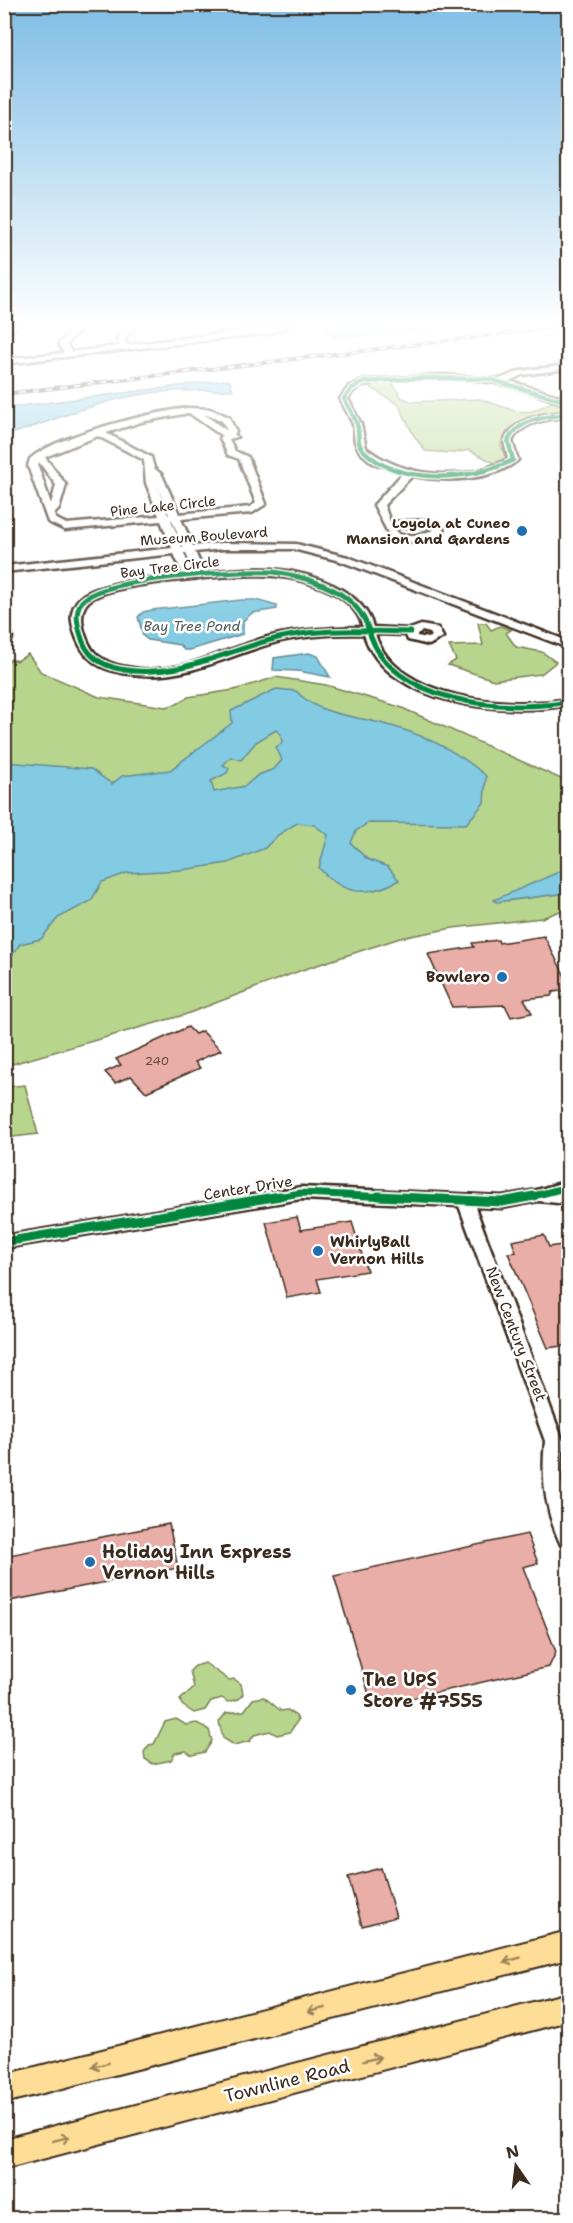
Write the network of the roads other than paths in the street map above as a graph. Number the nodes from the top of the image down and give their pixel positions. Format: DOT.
graph roads {
  1 [pos="107,429"];
  2 [pos="217,429"];
  3 [pos="358,429"];
  4 [pos="518,429"];
  5 [pos="97,432"];
  6 [pos="39,456"];
  7 [pos="410,473"];
  8 [pos="48,514"];
  9 [pos="172,519"];
  10 [pos="388,525"];
  11 [pos="183,548"];
  12 [pos="4,562"];
  13 [pos="4,569"];
  14 [pos="195,577"];
  15 [pos="4,625"];
  16 [pos="370,632"];
  17 [pos="411,632"];
  18 [pos="568,637"];
  19 [pos="568,645"];
  20 [pos="4,648"];
  21 [pos="564,703"];
  22 [pos="568,715"];
  23 [pos="568,1186"];
  24 [pos="537,1196"];
  25 [pos="568,1198"];
  26 [pos="465,1201"];
  27 [pos="4,1242"];
  28 [pos="568,1539"];
  29 [pos="568,1945"];
  30 [pos="568,2007"];
  31 [pos="4,2089"];
  32 [pos="4,2154"];
  1 -- 5 [label="street, Pine Lake Circle"];
  2 -- 9 [label="street, Pine Lake Circle"];
  3 -- 7 [label="street"];
  4 -- 7 [label="street"];
  5 -- 6 [label="street, Pine Lake Circle"];
  5 -- 9 [label="street"];
  6 -- 8 [label="street"];
  6 -- 8 [label="street"];
  7 -- 10 [label="street"];
  8 -- 9 [label="street, Pine Lake Circle"];
  9 -- 11 [label="street"];
  11 -- 12 [label="street, Museum Boulevard"];
  11 -- 13 [label="street, Museum Boulevard"];
  11 -- 14 [label="street"];
  11 -- 18 [label="street, Museum Boulevard"];
  11 -- 19 [label="street, Museum Boulevard"];
  14 -- 16 [label="street, Bay Tree Circle"];
  14 -- 16 [label="street, Bay Tree Circle"];
  15 -- 20 [label="street"];
  16 -- 17 [label="street"];
  16 -- 21 [label="street, Bay Tree Circle"];
  21 -- 22 [label="street"];
  23 -- 24 [label="street, Center Drive"];
  24 -- 25 [label="street, Center Drive"];
  24 -- 26 [label="street, Center Drive"];
  26 -- 27 [label="street, Center Drive"];
  26 -- 28 [label="street, New Century Street"];
  29 -- 31 [label="main road, one-way"];
  32 -- 30 [label="main road, Townline Road, one-way"];
}
